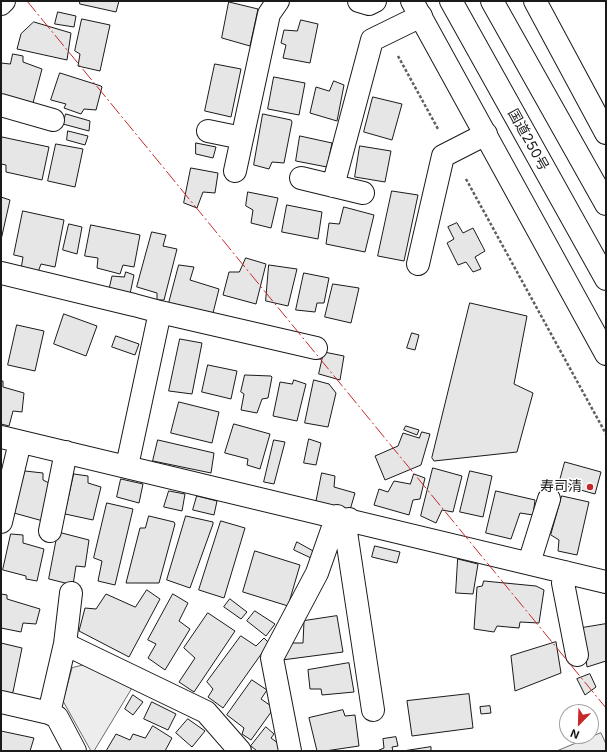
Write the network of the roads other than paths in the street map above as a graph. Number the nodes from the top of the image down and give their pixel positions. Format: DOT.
graph roads {
  1 [pos="4,1"];
  2 [pos="278,1"];
  3 [pos="359,1"];
  4 [pos="375,1"];
  5 [pos="450,1"];
  6 [pos="492,1"];
  7 [pos="535,1"];
  8 [pos="1,4"];
  9 [pos="417,9"];
  10 [pos="1,105"];
  11 [pos="53,120"];
  12 [pos="208,131"];
  13 [pos="606,133"];
  14 [pos="486,134"];
  15 [pos="242,138"];
  16 [pos="235,171"];
  17 [pos="302,178"];
  18 [pos="333,186"];
  19 [pos="363,194"];
  20 [pos="606,204"];
  21 [pos="418,264"];
  22 [pos="1,273"];
  23 [pos="606,279"];
  24 [pos="160,312"];
  25 [pos="316,348"];
  26 [pos="606,354"];
  27 [pos="11,439"];
  28 [pos="66,452"];
  29 [pos="127,466"];
  30 [pos="549,498"];
  31 [pos="343,518"];
  32 [pos="1,522"];
  33 [pos="50,531"];
  34 [pos="529,563"];
  35 [pos="565,572"];
  36 [pos="606,582"];
  37 [pos="70,593"];
  38 [pos="65,644"];
  39 [pos="576,656"];
  40 [pos="1,702"];
  41 [pos="373,710"];
  42 [pos="49,713"];
  43 [pos="75,751"];
  44 [pos="240,751"];
  45 [pos="290,751"];
  1 -- 8 [label="main road"];
  2 -- 15 [label="main road"];
  3 -- 4 [label="main road"];
  5 -- 23 [label="main road, 国道250号"];
  6 -- 20 [label="main road"];
  7 -- 13 [label="main road"];
  9 -- 14 [label="main road"];
  9 -- 18 [label="main road"];
  10 -- 11 [label="main road"];
  12 -- 15 [label="main road"];
  14 -- 21 [label="main road"];
  14 -- 26 [label="main road"];
  15 -- 16 [label="main road"];
  17 -- 18 [label="main road"];
  18 -- 19 [label="main road"];
  22 -- 24 [label="main road"];
  24 -- 25 [label="main road"];
  24 -- 29 [label="main road"];
  27 -- 28 [label="main road"];
  27 -- 32 [label="main road"];
  28 -- 29 [label="main road"];
  28 -- 33 [label="main road"];
  29 -- 31 [label="main road"];
  30 -- 34 [label="main road"];
  31 -- 34 [label="main road"];
  31 -- 41 [label="main road"];
  31 -- 45 [label="main road"];
  34 -- 35 [label="main road"];
  35 -- 36 [label="main road"];
  35 -- 39 [label="main road"];
  37 -- 38 [label="main road"];
  38 -- 42 [label="main road"];
  38 -- 44 [label="main road"];
  40 -- 42 [label="main road"];
  42 -- 43 [label="main road"];
}
